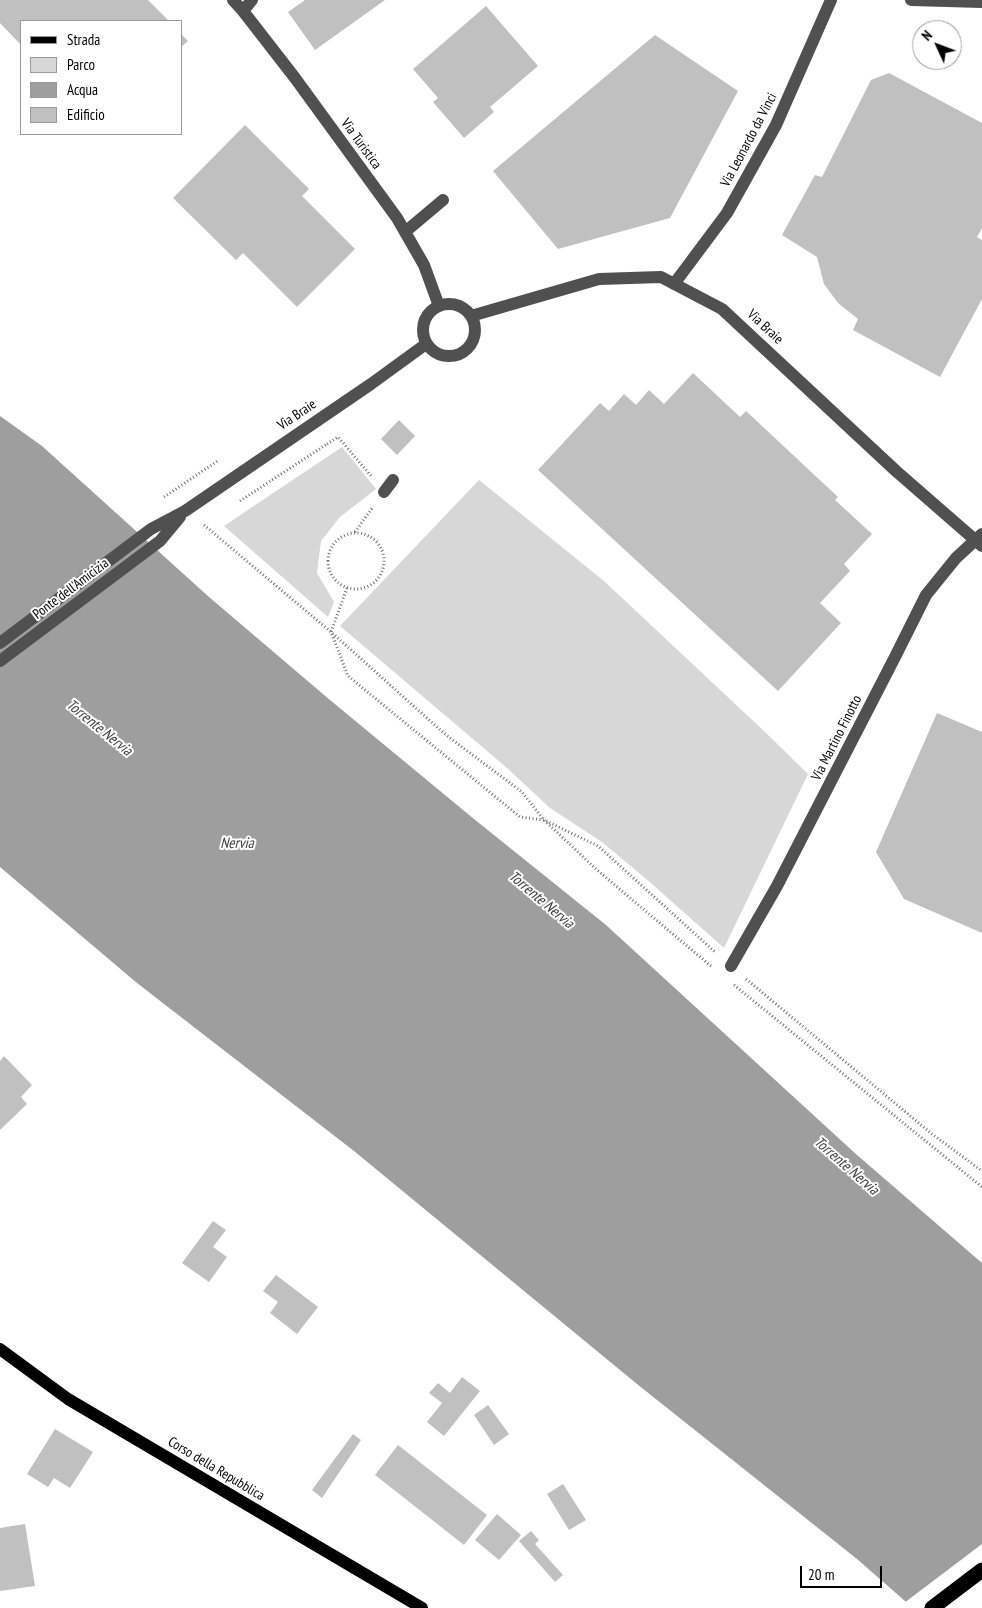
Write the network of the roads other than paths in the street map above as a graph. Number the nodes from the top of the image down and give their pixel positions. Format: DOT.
graph roads {
  1 [pos="233,0"];
  2 [pos="252,0"];
  3 [pos="831,0"];
  4 [pos="911,0"];
  5 [pos="982,2"];
  6 [pos="243,10"];
  7 [pos="443,200"];
  8 [pos="405,232"];
  9 [pos="674,284"];
  10 [pos="439,306"];
  11 [pos="471,316"];
  12 [pos="426,344"];
  13 [pos="393,480"];
  14 [pos="384,492"];
  15 [pos="185,511"];
  16 [pos="980,540"];
  17 [pos="0,643"];
  18 [pos="0,661"];
  19 [pos="731,966"];
  20 [pos="0,1349"];
  21 [pos="982,1570"];
  22 [pos="404,1604"];
  23 [pos="422,1608"];
  24 [pos="932,1608"];
  1 -- 6 [label="street, Via Turistica"];
  2 -- 6 [label="street"];
  3 -- 9 [label="street, Via Leonardo da Vinci"];
  4 -- 5 [label="street"];
  6 -- 8 [label="street, Via Turistica"];
  7 -- 8 [label="street"];
  8 -- 10 [label="street, Via Turistica"];
  9 -- 11 [label="street, Via Braie"];
  9 -- 16 [label="street, Via Braie"];
  10 -- 11 [label="street"];
  10 -- 12 [label="street"];
  11 -- 12 [label="street"];
  12 -- 15 [label="street, Via Braie"];
  13 -- 14 [label="street"];
  15 -- 17 [label="street, Ponte dell'Amicizia"];
  15 -- 18 [label="street, Ponte dell'Amicizia"];
  16 -- 19 [label="street, Via Martino Finotto"];
  20 -- 22 [label="main road, Corso della Repubblica"];
  21 -- 24 [label="highway"];
  22 -- 23 [label="main road, Corso della Repubblica"];
}
